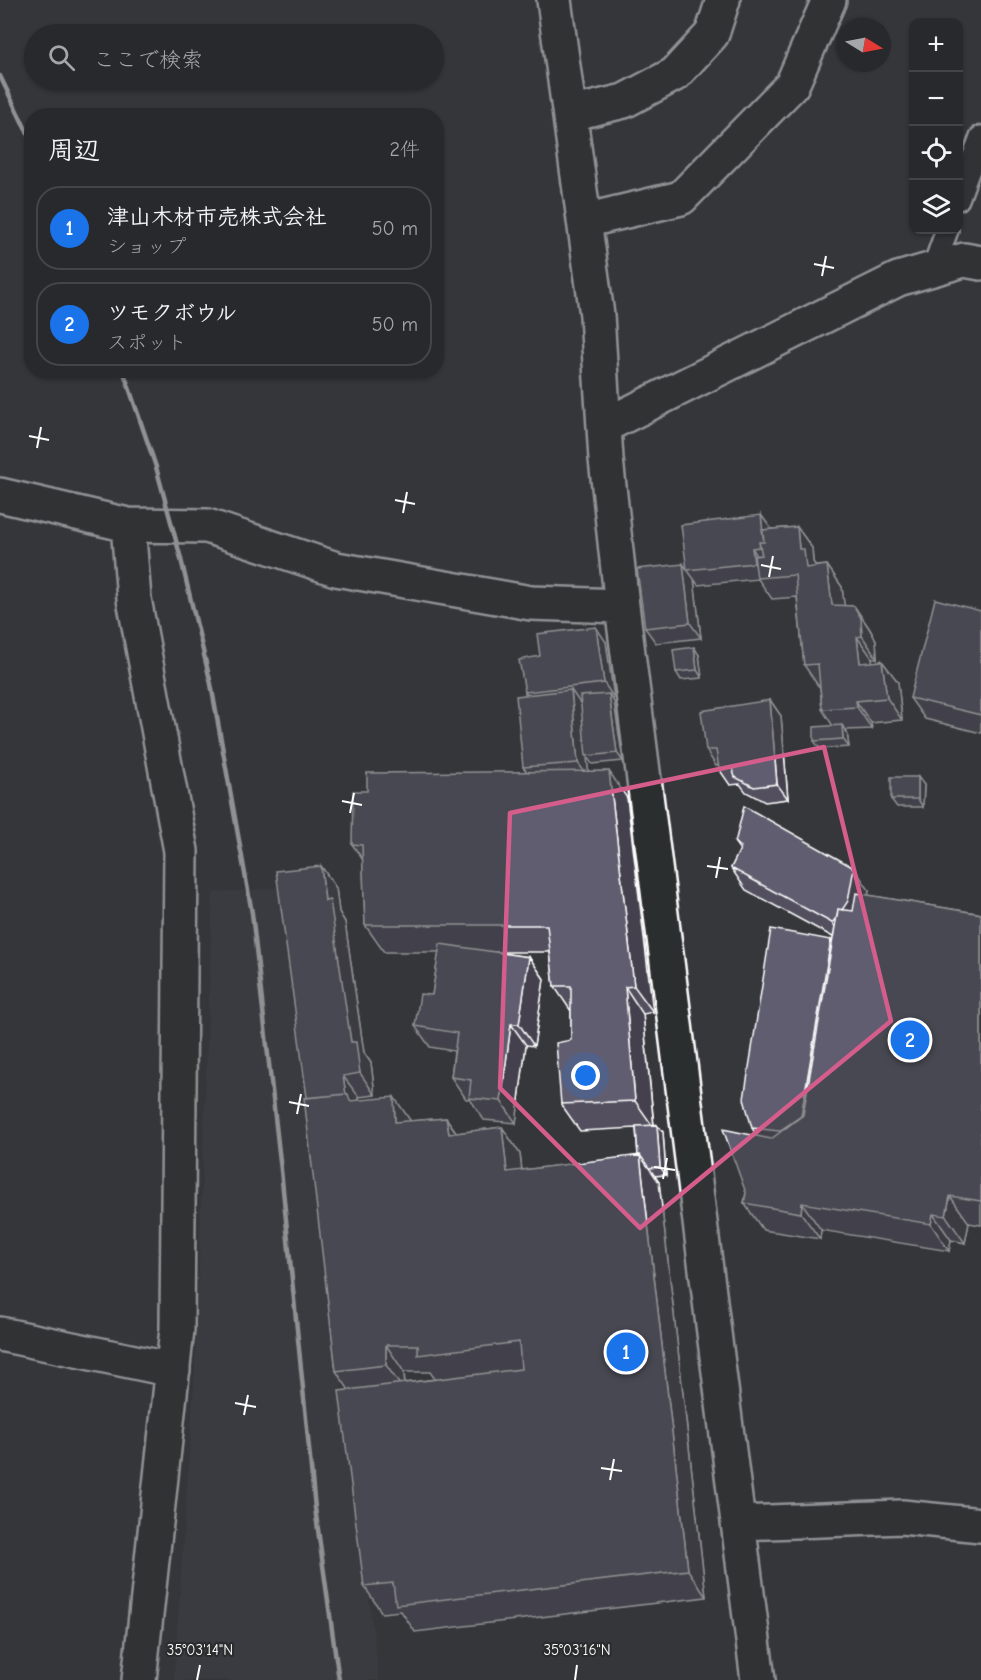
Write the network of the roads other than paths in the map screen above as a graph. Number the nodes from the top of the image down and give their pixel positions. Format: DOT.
graph roads {
  1 [pos="554,0"];
  2 [pos="723,0"];
  3 [pos="829,0"];
  4 [pos="570,114"];
  5 [pos="981,136"];
  6 [pos="963,185"];
  7 [pos="584,221"];
  8 [pos="946,234"];
  9 [pos="981,263"];
  10 [pos="933,269"];
  11 [pos="604,426"];
  12 [pos="0,495"];
  13 [pos="128,525"];
  14 [pos="622,606"];
  15 [pos="0,1334"];
  16 [pos="173,1370"];
  17 [pos="739,1523"];
  18 [pos="981,1525"];
  19 [pos="139,1680"];
  20 [pos="758,1680"];
  1 -- 4 [label="street"];
  2 -- 4 [label="street"];
  3 -- 7 [label="street"];
  4 -- 7 [label="street"];
  5 -- 6 [label="lane"];
  7 -- 11 [label="street"];
  8 -- 10 [label="lane"];
  9 -- 10 [label="street"];
  10 -- 11 [label="street"];
  11 -- 14 [label="street"];
  12 -- 13 [label="street"];
  13 -- 14 [label="street"];
  13 -- 16 [label="street"];
  14 -- 17 [label="street"];
  15 -- 16 [label="street"];
  16 -- 19 [label="street"];
  17 -- 18 [label="street"];
  17 -- 20 [label="street"];
}
